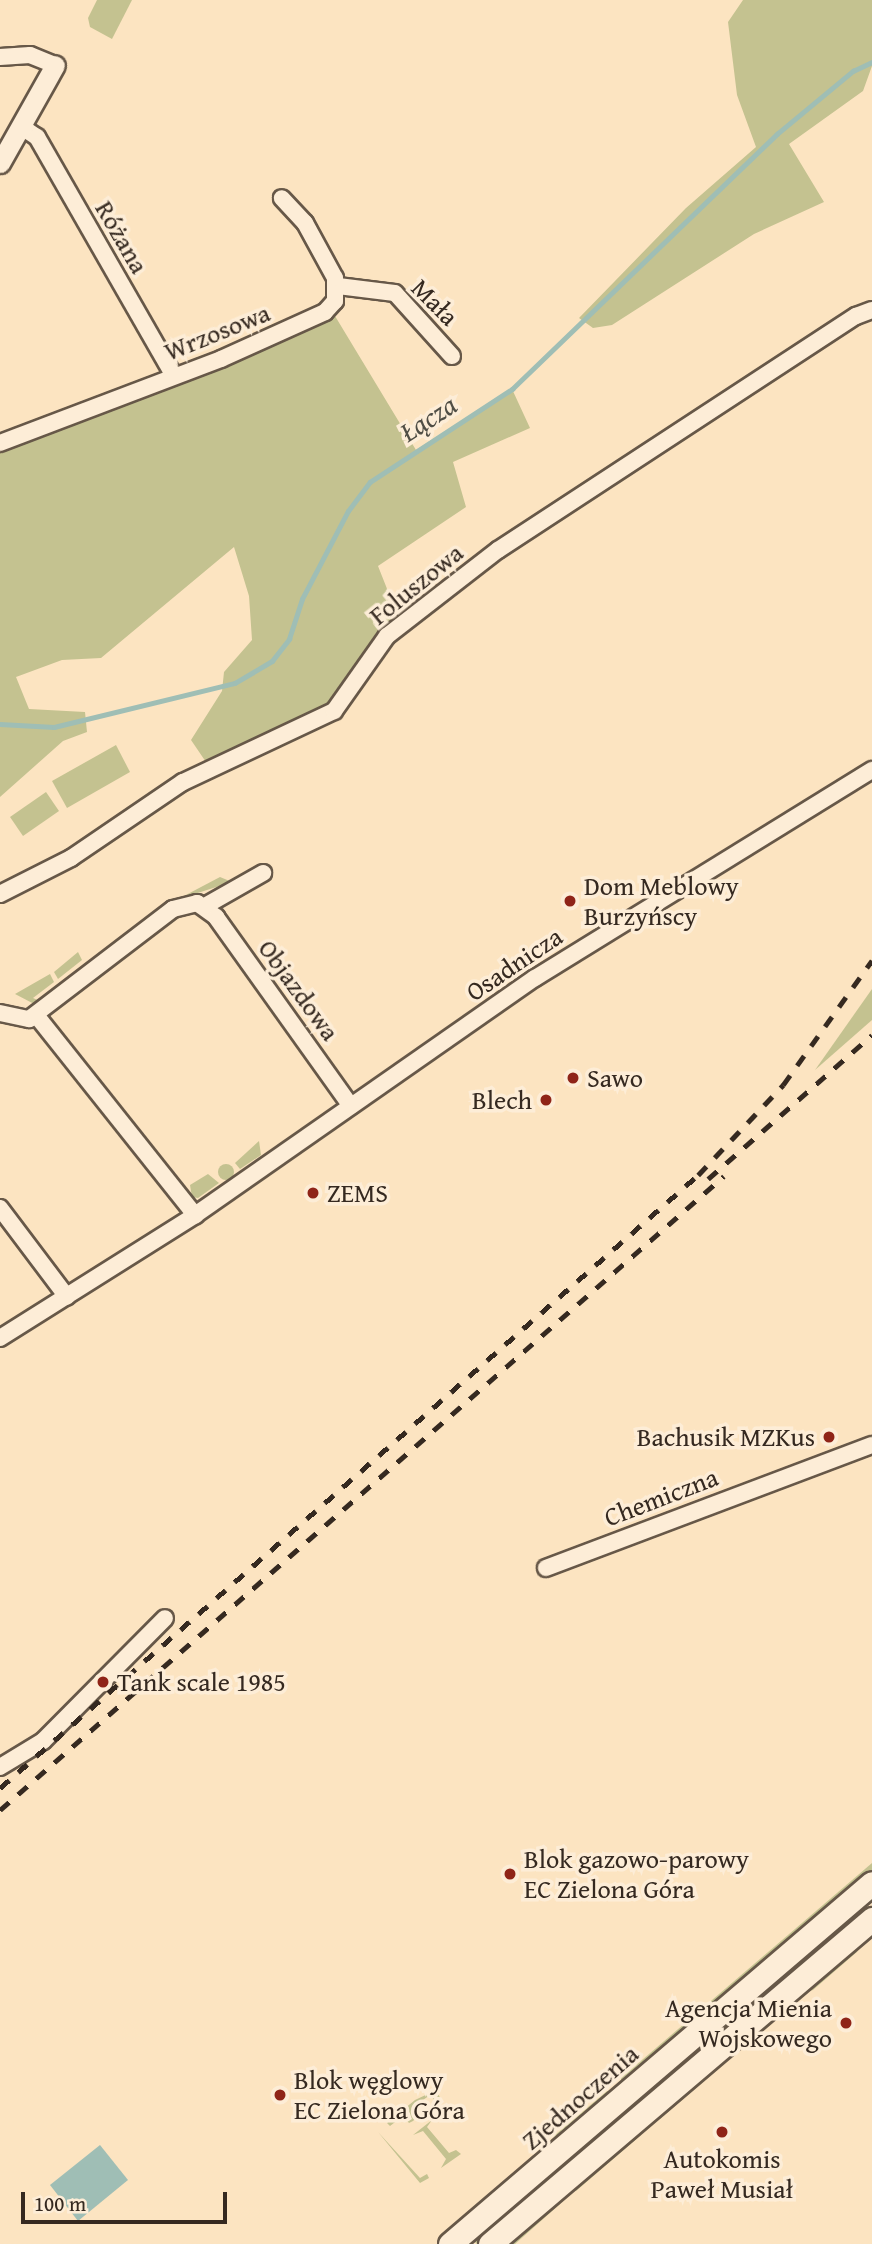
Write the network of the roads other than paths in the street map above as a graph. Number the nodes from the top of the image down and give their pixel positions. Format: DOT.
graph roads {
  1 [pos="0,57"];
  2 [pos="55,65"];
  3 [pos="22,127"];
  4 [pos="0,163"];
  5 [pos="282,198"];
  6 [pos="338,286"];
  7 [pos="872,310"];
  8 [pos="452,356"];
  9 [pos="174,376"];
  10 [pos="0,443"];
  11 [pos="872,770"];
  12 [pos="263,873"];
  13 [pos="0,894"];
  14 [pos="205,906"];
  15 [pos="0,1013"];
  16 [pos="36,1014"];
  17 [pos="351,1106"];
  18 [pos="0,1208"];
  19 [pos="195,1214"];
  20 [pos="67,1297"];
  21 [pos="0,1338"];
  22 [pos="872,1445"];
  23 [pos="546,1568"];
  24 [pos="165,1618"];
  25 [pos="0,1767"];
  26 [pos="872,1883"];
  27 [pos="872,1919"];
  28 [pos="450,2244"];
  29 [pos="490,2244"];
  1 -- 2 [label="street"];
  2 -- 3 [label="street"];
  3 -- 4 [label="street"];
  3 -- 9 [label="street, Różana"];
  5 -- 6 [label="street"];
  6 -- 8 [label="street, Mała"];
  6 -- 9 [label="street, Wrzosowa"];
  7 -- 13 [label="street, Foluszowa"];
  9 -- 10 [label="street, Wrzosowa"];
  11 -- 17 [label="street, Osadnicza"];
  12 -- 14 [label="street"];
  14 -- 16 [label="street"];
  14 -- 17 [label="street, Objazdowa"];
  15 -- 16 [label="street"];
  16 -- 19 [label="street"];
  17 -- 19 [label="street, Osadnicza"];
  18 -- 20 [label="street"];
  19 -- 20 [label="street, Osadnicza"];
  20 -- 21 [label="street, Osadnicza"];
  22 -- 23 [label="street, Chemiczna"];
  24 -- 25 [label="street"];
  26 -- 28 [label="main road, Zjednoczenia"];
  27 -- 29 [label="main road, Zjednoczenia"];
}
